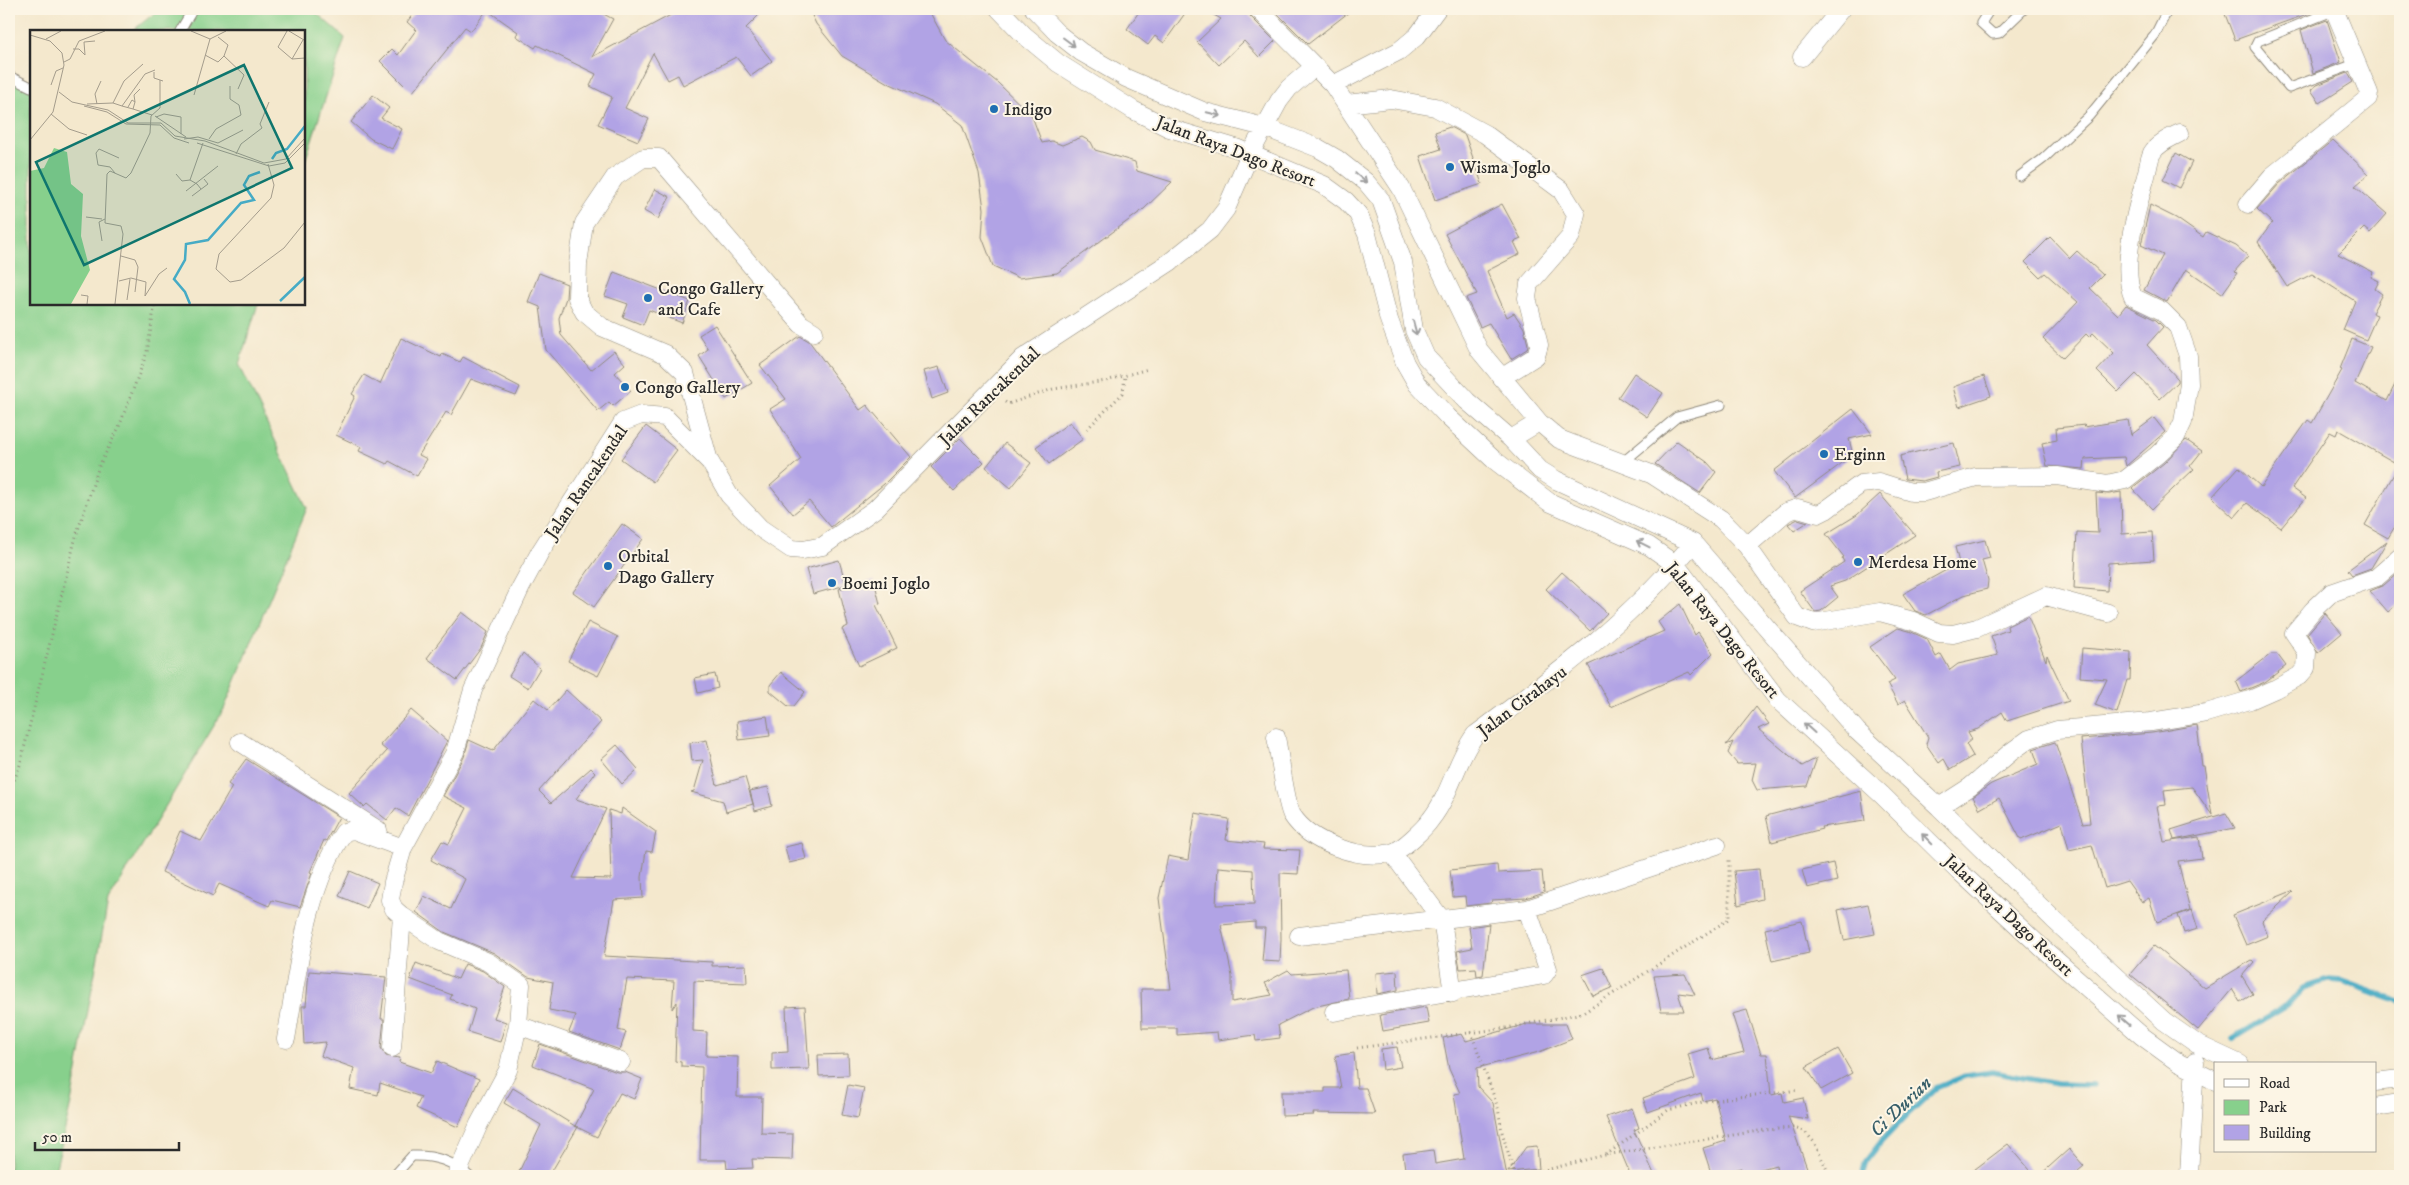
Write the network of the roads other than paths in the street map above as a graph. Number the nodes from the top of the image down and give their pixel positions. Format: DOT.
graph roads {
  1 [pos="192,9"];
  2 [pos="999,9"];
  3 [pos="1034,9"];
  4 [pos="1258,9"];
  5 [pos="1437,9"];
  6 [pos="1840,9"];
  7 [pos="1990,9"];
  8 [pos="2024,9"];
  9 [pos="2168,9"];
  10 [pos="2335,9"];
  11 [pos="181,30"];
  12 [pos="1802,57"];
  13 [pos="2358,63"];
  14 [pos="1314,67"];
  15 [pos="9,76"];
  16 [pos="1333,85"];
  17 [pos="30,86"];
  18 [pos="1346,104"];
  19 [pos="1264,127"];
  20 [pos="2180,133"];
  21 [pos="1250,154"];
  22 [pos="2020,176"];
  23 [pos="2248,204"];
  24 [pos="814,332"];
  25 [pos="1435,369"];
  26 [pos="1501,378"];
  27 [pos="1417,384"];
  28 [pos="1467,401"];
  29 [pos="1721,405"];
  30 [pos="1448,417"];
  31 [pos="1540,422"];
  32 [pos="1511,439"];
  33 [pos="710,462"];
  34 [pos="1622,463"];
  35 [pos="1693,543"];
  36 [pos="1747,546"];
  37 [pos="2400,557"];
  38 [pos="1676,565"];
  39 [pos="2108,613"];
  40 [pos="1276,737"];
  41 [pos="240,742"];
  42 [pos="1939,807"];
  43 [pos="405,843"];
  44 [pos="1717,845"];
  45 [pos="1392,853"];
  46 [pos="1527,909"];
  47 [pos="402,916"];
  48 [pos="1442,920"];
  49 [pos="1299,936"];
  50 [pos="1452,993"];
  51 [pos="1334,1012"];
  52 [pos="518,1025"];
  53 [pos="286,1040"];
  54 [pos="2197,1044"];
  55 [pos="392,1048"];
  56 [pos="621,1062"];
  57 [pos="2236,1062"];
  58 [pos="2194,1072"];
  59 [pos="2400,1079"];
  60 [pos="2214,1081"];
  61 [pos="2376,1082"];
  62 [pos="2400,1103"];
  63 [pos="2376,1107"];
  64 [pos="462,1174"];
  65 [pos="394,1176"];
  66 [pos="2189,1176"];
  1 -- 11 [label="lane"];
  2 -- 21 [label="street, Jalan Raya Dago Resort"];
  3 -- 19 [label="street, Jalan Raya Dago Resort, one-way"];
  4 -- 14 [label="street"];
  5 -- 16 [label="street"];
  6 -- 12 [label="street"];
  7 -- 8 [label="lane"];
  9 -- 22 [label="lane"];
  10 -- 13 [label="street"];
  10 -- 13 [label="lane"];
  13 -- 23 [label="street"];
  14 -- 16 [label="street"];
  14 -- 19 [label="street, Jalan Rancakendal"];
  15 -- 17 [label="lane"];
  16 -- 18 [label="street"];
  18 -- 26 [label="street"];
  18 -- 26 [label="street"];
  19 -- 21 [label="street, Jalan Rancakendal"];
  19 -- 25 [label="street, Jalan Raya Dago Resort, one-way"];
  20 -- 36 [label="street"];
  21 -- 27 [label="street, Jalan Raya Dago Resort"];
  21 -- 33 [label="street, Jalan Rancakendal"];
  24 -- 33 [label="street"];
  25 -- 27 [label="street"];
  25 -- 28 [label="street, Jalan Raya Dago Resort"];
  26 -- 31 [label="street"];
  27 -- 30 [label="street, Jalan Raya Dago Resort"];
  28 -- 30 [label="street"];
  28 -- 32 [label="street, Jalan Raya Dago Resort"];
  29 -- 34 [label="lane"];
  38 -- 30 [label="street, Jalan Raya Dago Resort, one-way"];
  31 -- 32 [label="street"];
  31 -- 34 [label="street"];
  32 -- 35 [label="street, Jalan Raya Dago Resort"];
  33 -- 43 [label="street, Jalan Rancakendal"];
  34 -- 36 [label="street"];
  35 -- 38 [label="street, Jalan Cirahayu"];
  35 -- 42 [label="street, Jalan Raya Dago Resort"];
  36 -- 39 [label="street"];
  37 -- 42 [label="street"];
  38 -- 45 [label="street, Jalan Cirahayu"];
  58 -- 38 [label="street, Jalan Raya Dago Resort, one-way"];
  40 -- 45 [label="street"];
  41 -- 43 [label="street"];
  42 -- 54 [label="street, Jalan Raya Dago Resort"];
  43 -- 47 [label="street, Jalan Rancakendal"];
  43 -- 53 [label="street"];
  44 -- 46 [label="street"];
  45 -- 48 [label="street"];
  46 -- 48 [label="street"];
  46 -- 50 [label="street"];
  47 -- 52 [label="street, Jalan Rancakendal"];
  47 -- 55 [label="street"];
  48 -- 49 [label="street"];
  48 -- 50 [label="street"];
  50 -- 51 [label="street"];
  52 -- 56 [label="street"];
  52 -- 64 [label="street, Jalan Rancakendal"];
  54 -- 57 [label="street, Jalan Raya Dago Resort"];
  54 -- 58 [label="street"];
  58 -- 60 [label="street"];
  58 -- 66 [label="street"];
  59 -- 61 [label="street"];
  62 -- 63 [label="street"];
  64 -- 65 [label="lane"];
}
